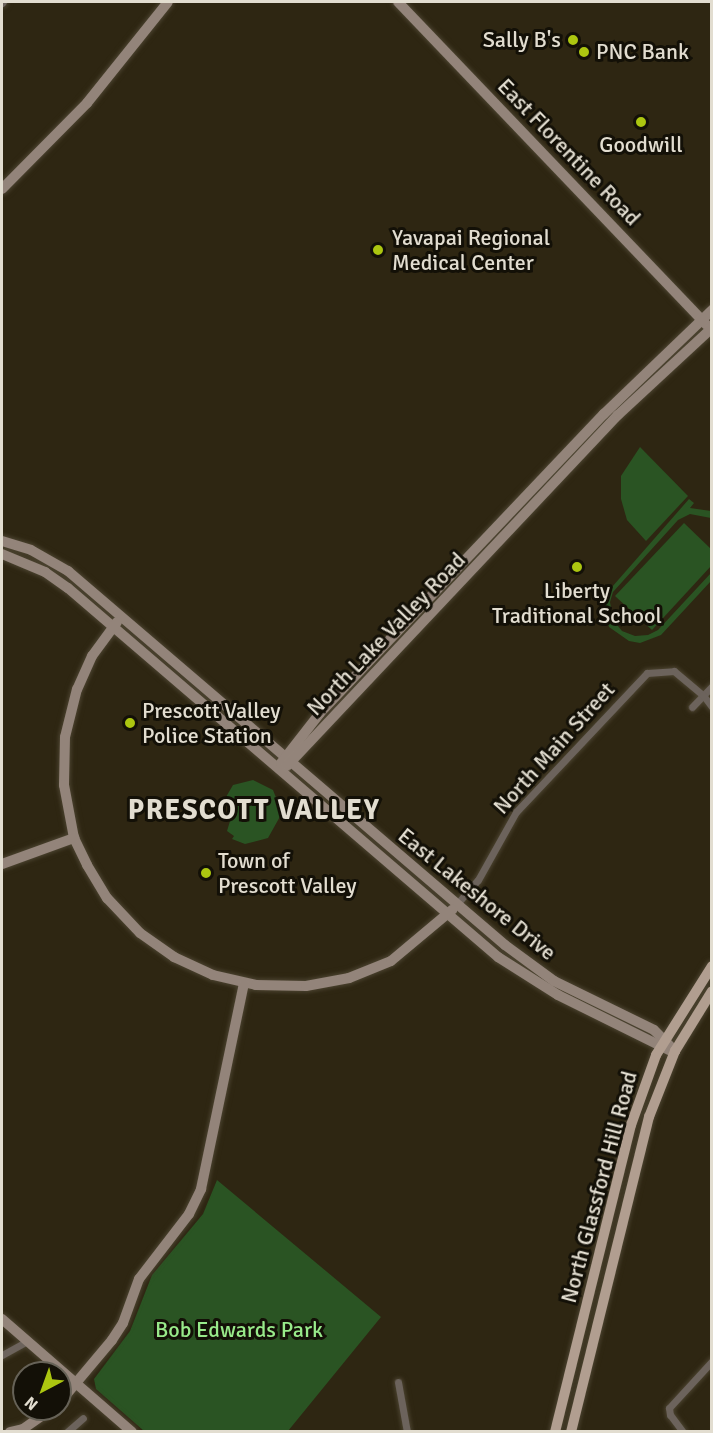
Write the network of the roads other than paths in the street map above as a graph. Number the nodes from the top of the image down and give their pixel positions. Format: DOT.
graph roads {
  1 [pos="168,2"];
  2 [pos="398,2"];
  3 [pos="2,189"];
  4 [pos="711,310"];
  5 [pos="702,320"];
  6 [pos="711,329"];
  7 [pos="2,541"];
  8 [pos="2,554"];
  9 [pos="121,617"];
  10 [pos="112,627"];
  11 [pos="711,686"];
  12 [pos="703,695"];
  13 [pos="692,707"];
  14 [pos="711,707"];
  15 [pos="288,760"];
  16 [pos="279,769"];
  17 [pos="74,838"];
  18 [pos="2,864"];
  19 [pos="456,905"];
  20 [pos="448,914"];
  21 [pos="711,966"];
  22 [pos="244,983"];
  23 [pos="552,986"];
  24 [pos="711,991"];
  25 [pos="662,1044"];
  26 [pos="675,1051"];
  27 [pos="2,1319"];
  28 [pos="27,1341"];
  29 [pos="2,1355"];
  30 [pos="711,1361"];
  31 [pos="398,1382"];
  32 [pos="77,1383"];
  33 [pos="72,1389"];
  34 [pos="83,1418"];
  35 [pos="35,1421"];
  36 [pos="10,1431"];
  37 [pos="67,1431"];
  38 [pos="132,1431"];
  39 [pos="407,1431"];
  40 [pos="555,1431"];
  41 [pos="571,1431"];
  42 [pos="683,1431"];
  1 -- 3 [label="street"];
  2 -- 5 [label="street, East Florentine Road"];
  4 -- 5 [label="street, North Lake Valley Road"];
  5 -- 6 [label="street, East Florentine Road"];
  5 -- 15 [label="street, North Lake Valley Road"];
  6 -- 15 [label="street, North Lake Valley Road"];
  7 -- 9 [label="street, East Lakeshore Drive"];
  8 -- 10 [label="street, East Lakeshore Drive"];
  9 -- 10 [label="street"];
  9 -- 15 [label="street, East Lakeshore Drive"];
  10 -- 16 [label="street, East Lakeshore Drive"];
  10 -- 17 [label="street"];
  11 -- 12 [label="street"];
  12 -- 13 [label="street"];
  12 -- 14 [label="street, North Main Street"];
  12 -- 19 [label="street, North Main Street"];
  15 -- 16 [label="street, North Lake Valley Road"];
  15 -- 19 [label="street, East Lakeshore Drive"];
  16 -- 20 [label="street, East Lakeshore Drive"];
  17 -- 18 [label="street"];
  17 -- 22 [label="street"];
  19 -- 20 [label="street"];
  19 -- 23 [label="street, East Lakeshore Drive"];
  20 -- 22 [label="street"];
  20 -- 23 [label="street, East Lakeshore Drive"];
  21 -- 25 [label="main road, North Glassford Hill Road"];
  22 -- 32 [label="street"];
  23 -- 25 [label="street, East Lakeshore Drive"];
  24 -- 26 [label="main road, North Glassford Hill Road"];
  25 -- 26 [label="street, East Lakeshore Drive"];
  25 -- 40 [label="main road, North Glassford Hill Road"];
  26 -- 41 [label="main road, North Glassford Hill Road"];
  27 -- 28 [label="street"];
  28 -- 29 [label="street"];
  28 -- 32 [label="street"];
  30 -- 42 [label="street"];
  31 -- 39 [label="street"];
  32 -- 33 [label="street"];
  32 -- 38 [label="street"];
  34 -- 37 [label="street"];
  35 -- 36 [label="street"];
}
